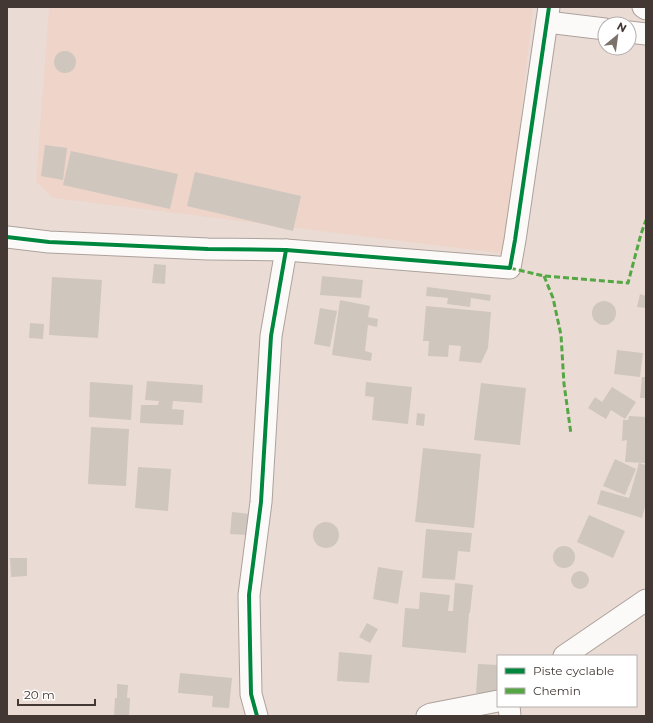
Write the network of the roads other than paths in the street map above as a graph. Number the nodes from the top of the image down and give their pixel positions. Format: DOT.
graph roads {
  1 [pos="643,7"];
  2 [pos="646,9"];
  3 [pos="548,15"];
  4 [pos="597,27"];
  5 [pos="7,237"];
  6 [pos="286,250"];
  7 [pos="646,600"];
  8 [pos="565,655"];
  9 [pos="497,701"];
  10 [pos="430,715"];
  11 [pos="257,716"];
  1 -- 2 [label="street"];
  3 -- 4 [label="street"];
  3 -- 6 [label="street"];
  5 -- 6 [label="street"];
  6 -- 11 [label="street"];
  7 -- 8 [label="street"];
  9 -- 10 [label="street"];
}
